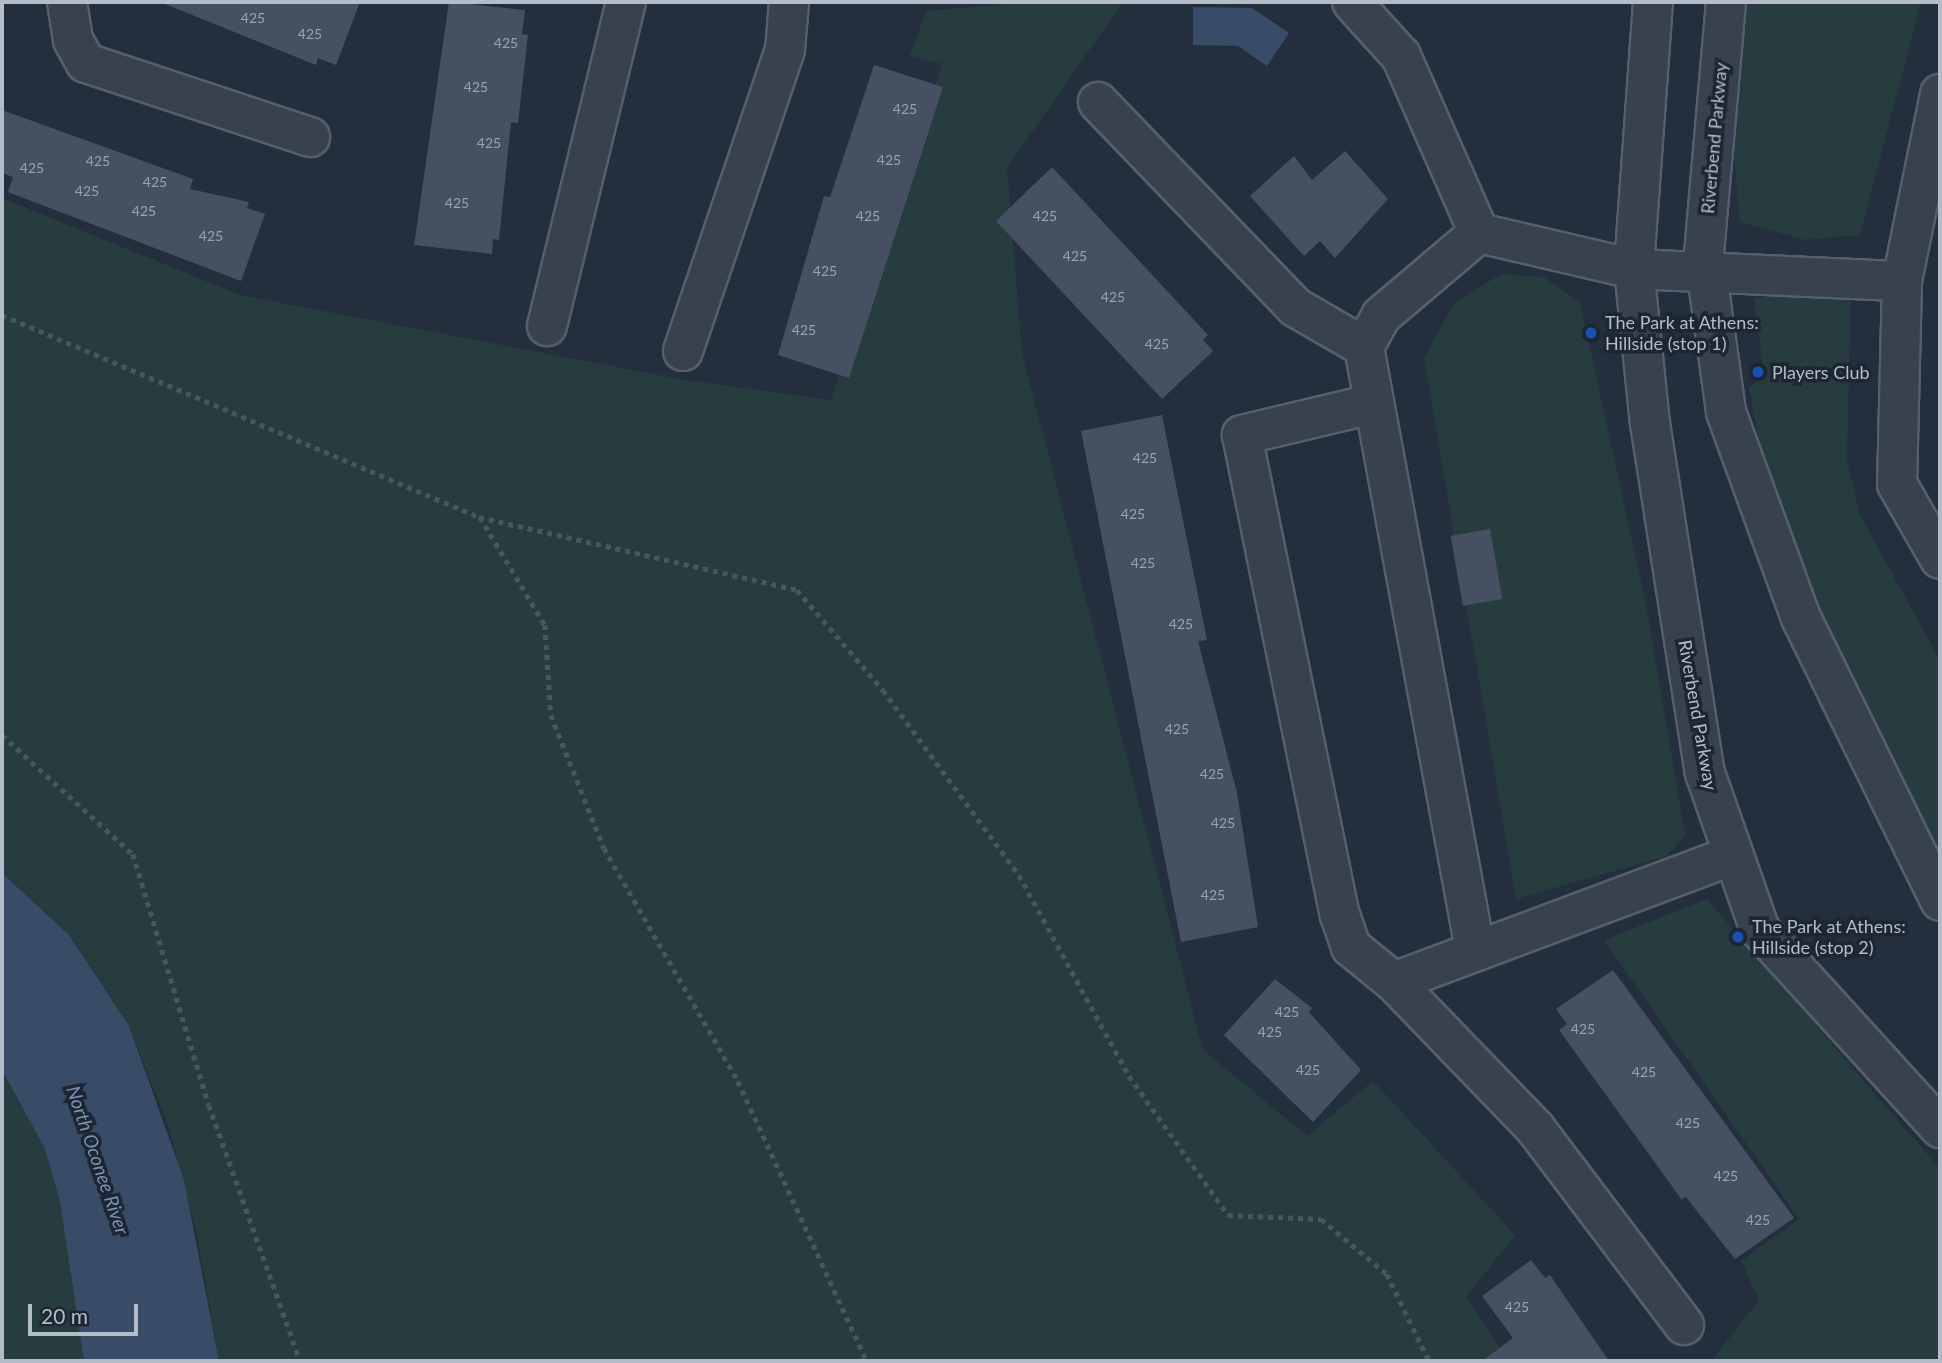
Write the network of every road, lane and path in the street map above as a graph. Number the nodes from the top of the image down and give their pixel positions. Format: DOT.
graph roads {
  1 [pos="67,2"];
  2 [pos="626,2"];
  3 [pos="789,2"];
  4 [pos="1352,2"];
  5 [pos="1653,2"];
  6 [pos="1726,2"];
  7 [pos="1940,94"];
  8 [pos="1098,102"];
  9 [pos="310,136"];
  10 [pos="1479,233"];
  11 [pos="1634,269"];
  12 [pos="1707,273"];
  13 [pos="1902,281"];
  14 [pos="2,315"];
  15 [pos="547,326"];
  16 [pos="1364,346"];
  17 [pos="683,351"];
  18 [pos="1372,404"];
  19 [pos="480,517"];
  20 [pos="1940,559"];
  21 [pos="2,735"];
  22 [pos="1731,856"];
  23 [pos="1937,884"];
  24 [pos="1475,949"];
  25 [pos="1394,982"];
  26 [pos="1940,1128"];
  27 [pos="1684,1325"];
  28 [pos="300,1361"];
  29 [pos="867,1361"];
  30 [pos="1429,1361"];
  1 -- 9 [label="street"];
  2 -- 15 [label="street"];
  3 -- 17 [label="street"];
  4 -- 10 [label="street"];
  5 -- 11 [label="street, Riverbend Parkway"];
  6 -- 12 [label="street, Riverbend Parkway"];
  7 -- 13 [label="street"];
  8 -- 16 [label="street"];
  10 -- 11 [label="street"];
  10 -- 16 [label="street"];
  11 -- 12 [label="street"];
  11 -- 22 [label="street, Riverbend Parkway"];
  12 -- 13 [label="street"];
  12 -- 23 [label="street, Riverbend Parkway"];
  13 -- 20 [label="street"];
  14 -- 19 [label="path"];
  16 -- 18 [label="street"];
  18 -- 24 [label="street"];
  18 -- 25 [label="street"];
  19 -- 29 [label="path"];
  19 -- 30 [label="path"];
  21 -- 28 [label="path"];
  22 -- 24 [label="street"];
  22 -- 26 [label="street, Riverbend Parkway"];
  24 -- 25 [label="street"];
  25 -- 27 [label="street"];
}
